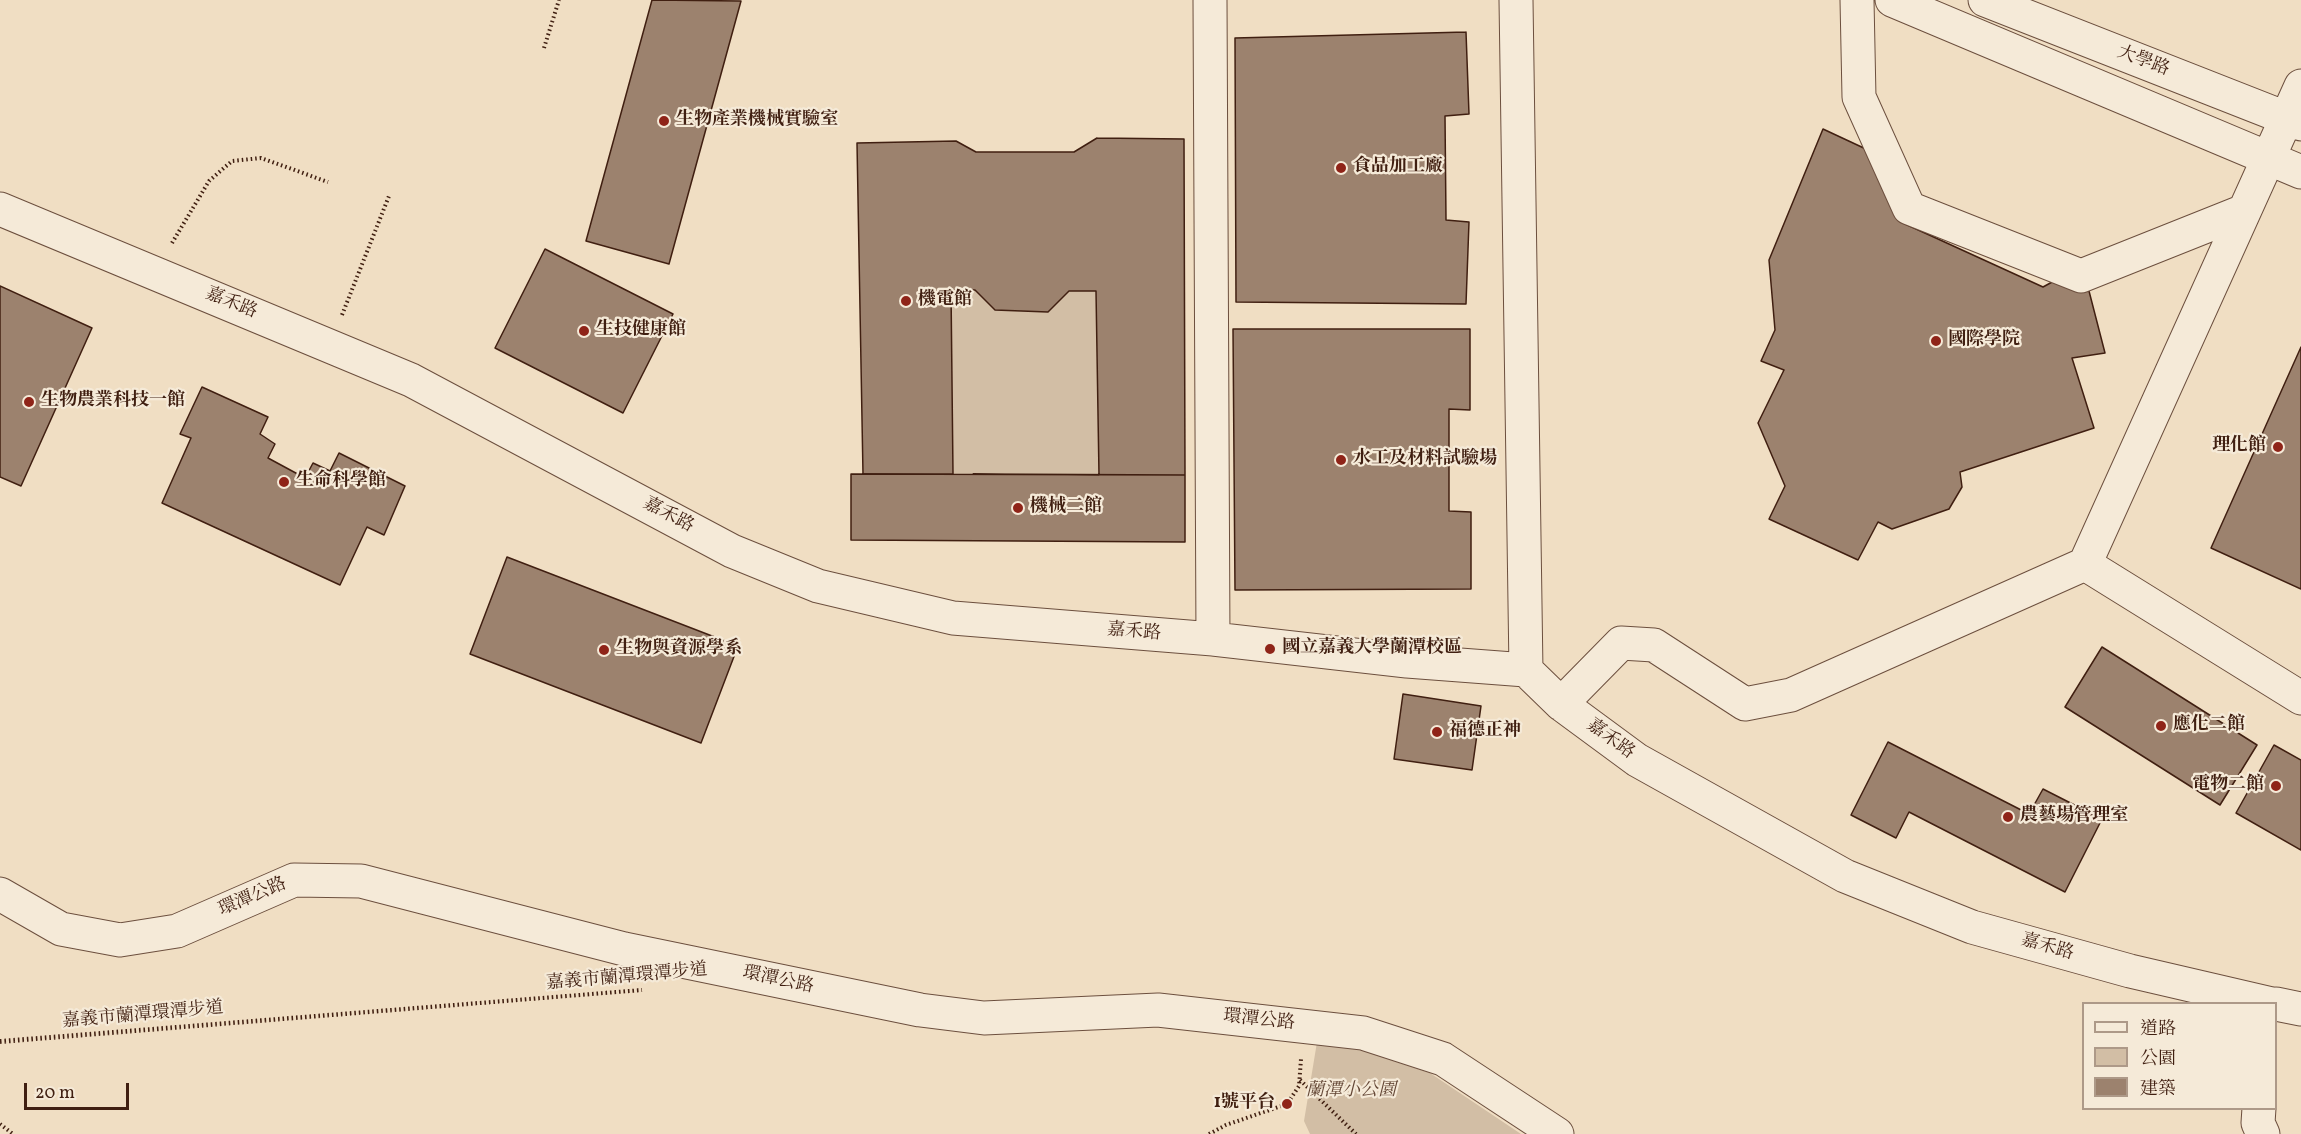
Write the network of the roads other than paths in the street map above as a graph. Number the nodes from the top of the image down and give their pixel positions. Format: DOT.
graph roads {
  1 [pos="1210,0"];
  2 [pos="1515,0"];
  3 [pos="1857,0"];
  4 [pos="1892,0"];
  5 [pos="1985,0"];
  6 [pos="2301,86"];
  7 [pos="2293,120"];
  8 [pos="2267,158"];
  9 [pos="2301,172"];
  10 [pos="0,209"];
  11 [pos="2244,211"];
  12 [pos="2085,564"];
  13 [pos="1213,639"];
  14 [pos="1526,670"];
  15 [pos="2301,698"];
  16 [pos="1561,704"];
  17 [pos="0,894"];
  18 [pos="2262,1002"];
  19 [pos="2277,1005"];
  20 [pos="2301,1010"];
  21 [pos="2259,1110"];
  22 [pos="1557,1134"];
  23 [pos="2263,1134"];
  1 -- 13 [label="street"];
  2 -- 14 [label="street"];
  3 -- 11 [label="street"];
  4 -- 8 [label="street"];
  5 -- 7 [label="street, 大學路"];
  6 -- 7 [label="street"];
  7 -- 8 [label="street"];
  8 -- 9 [label="street"];
  8 -- 11 [label="street"];
  10 -- 13 [label="street, 嘉禾路"];
  11 -- 12 [label="street"];
  12 -- 15 [label="street"];
  12 -- 16 [label="street"];
  13 -- 14 [label="street, 嘉禾路"];
  14 -- 16 [label="street, 嘉禾路"];
  16 -- 18 [label="street, 嘉禾路"];
  17 -- 22 [label="street, 環潭公路"];
  19 -- 20 [label="street, 嘉禾路"];
  21 -- 23 [label="street"];
}
